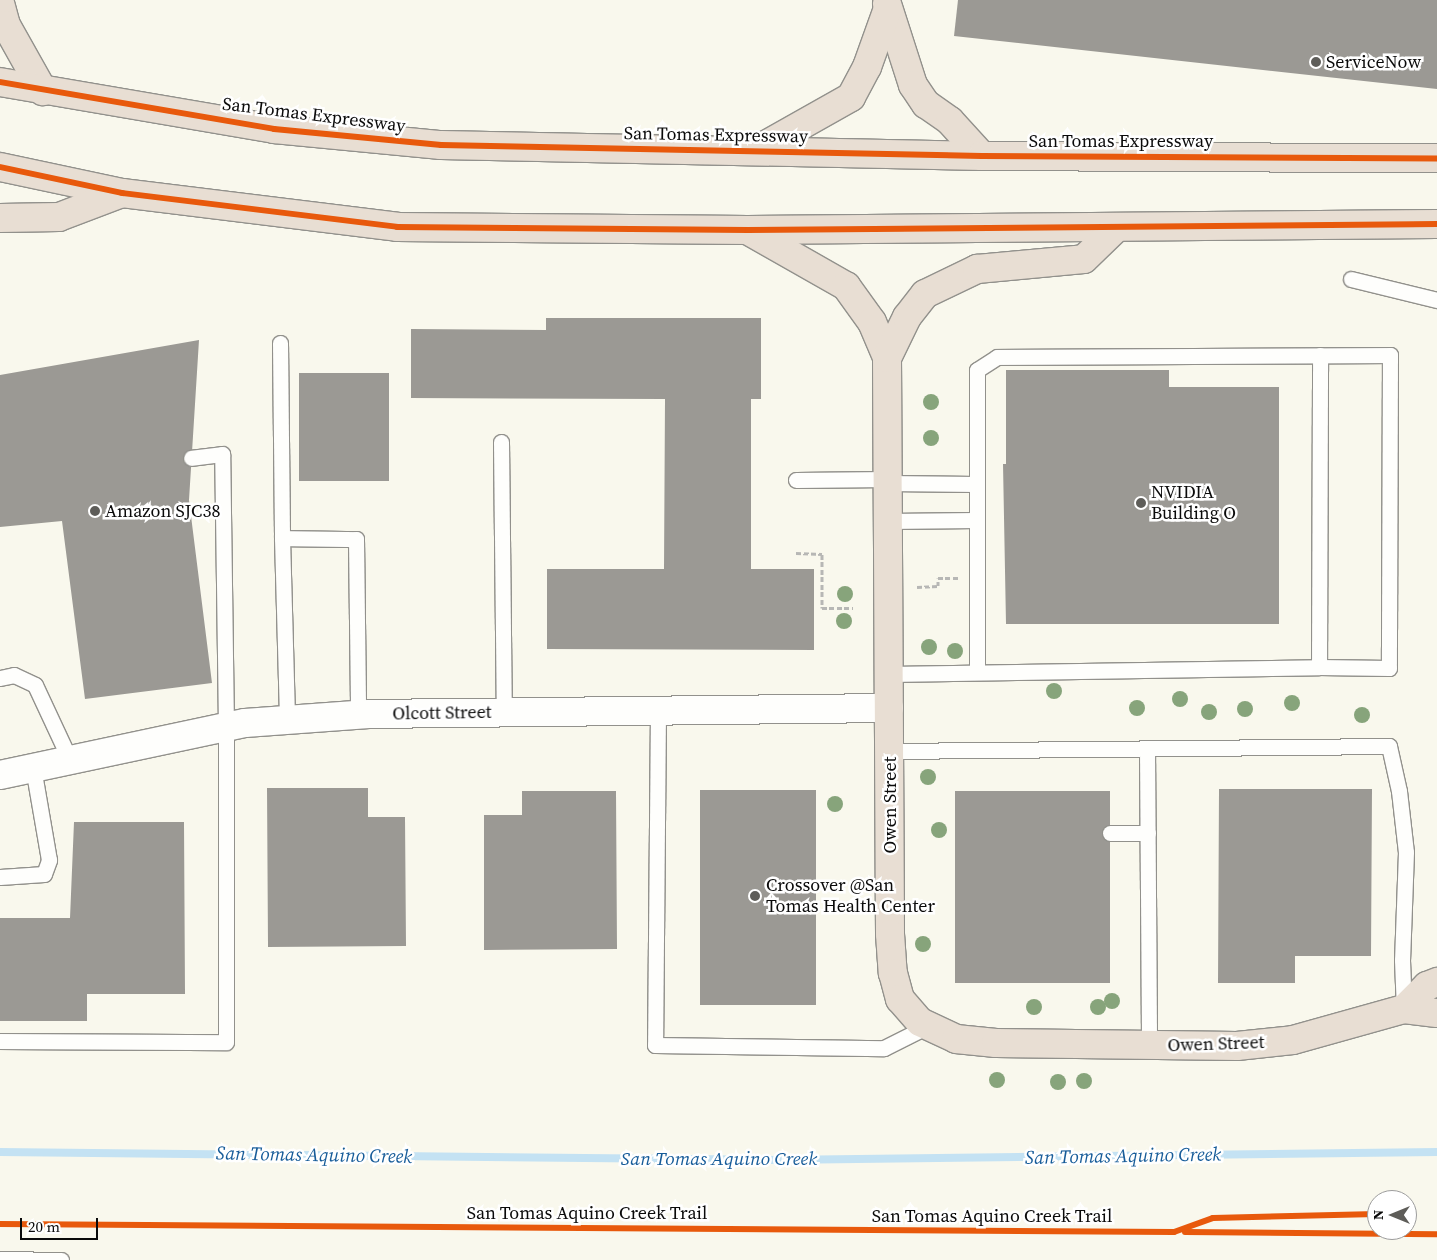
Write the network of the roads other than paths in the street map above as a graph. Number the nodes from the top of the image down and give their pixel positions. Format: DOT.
graph roads {
  1 [pos="0,3"];
  2 [pos="886,6"];
  3 [pos="0,82"];
  4 [pos="43,91"];
  5 [pos="757,150"];
  6 [pos="982,156"];
  7 [pos="1437,158"];
  8 [pos="0,167"];
  9 [pos="122,193"];
  10 [pos="0,218"];
  11 [pos="1437,224"];
  12 [pos="1116,228"];
  13 [pos="748,230"];
  14 [pos="1352,279"];
  15 [pos="1437,300"];
  16 [pos="280,343"];
  17 [pos="1320,355"];
  18 [pos="887,358"];
  19 [pos="501,442"];
  20 [pos="191,458"];
  21 [pos="796,480"];
  22 [pos="888,481"];
  23 [pos="975,484"];
  24 [pos="976,520"];
  25 [pos="888,521"];
  26 [pos="282,538"];
  27 [pos="1319,667"];
  28 [pos="977,672"];
  29 [pos="889,674"];
  30 [pos="0,678"];
  31 [pos="889,708"];
  32 [pos="658,710"];
  33 [pos="504,712"];
  34 [pos="358,714"];
  35 [pos="287,720"];
  36 [pos="226,727"];
  37 [pos="1147,749"];
  38 [pos="889,752"];
  39 [pos="70,760"];
  40 [pos="33,767"];
  41 [pos="0,774"];
  42 [pos="1110,833"];
  43 [pos="1148,833"];
  44 [pos="0,877"];
  45 [pos="1437,982"];
  46 [pos="1404,1009"];
  47 [pos="1437,1013"];
  48 [pos="928,1026"];
  49 [pos="0,1041"];
  50 [pos="1149,1046"];
  51 [pos="0,1259"];
  52 [pos="61,1260"];
  1 -- 4 [label="highway"];
  2 -- 5 [label="highway"];
  2 -- 6 [label="highway"];
  3 -- 4 [label="highway, San Tomas Expressway"];
  4 -- 5 [label="highway, San Tomas Expressway"];
  5 -- 6 [label="highway, San Tomas Expressway"];
  6 -- 7 [label="highway, San Tomas Expressway"];
  8 -- 9 [label="highway"];
  9 -- 10 [label="highway"];
  9 -- 13 [label="highway"];
  11 -- 12 [label="highway"];
  12 -- 13 [label="highway"];
  12 -- 18 [label="highway"];
  13 -- 18 [label="highway"];
  14 -- 15 [label="lane"];
  16 -- 26 [label="lane"];
  17 -- 23 [label="lane"];
  17 -- 27 [label="lane"];
  17 -- 27 [label="lane"];
  18 -- 22 [label="highway, Owen Street"];
  19 -- 33 [label="lane"];
  20 -- 36 [label="lane"];
  21 -- 22 [label="lane"];
  22 -- 23 [label="lane"];
  22 -- 25 [label="highway, Owen Street"];
  23 -- 24 [label="lane"];
  24 -- 25 [label="lane"];
  24 -- 28 [label="lane"];
  25 -- 29 [label="highway, Owen Street"];
  26 -- 34 [label="lane"];
  26 -- 35 [label="lane"];
  27 -- 28 [label="lane"];
  28 -- 29 [label="lane"];
  29 -- 31 [label="highway, Owen Street"];
  30 -- 39 [label="lane"];
  31 -- 32 [label="street, Olcott Street"];
  31 -- 38 [label="highway, Owen Street"];
  32 -- 33 [label="street, Olcott Street"];
  32 -- 48 [label="lane"];
  33 -- 34 [label="street, Olcott Street"];
  34 -- 35 [label="street, Olcott Street"];
  35 -- 36 [label="street, Olcott Street"];
  36 -- 39 [label="street, Olcott Street"];
  36 -- 49 [label="lane"];
  37 -- 38 [label="lane"];
  37 -- 43 [label="lane"];
  37 -- 46 [label="lane"];
  38 -- 48 [label="highway, Owen Street"];
  39 -- 40 [label="street, Olcott Street"];
  40 -- 41 [label="street, Olcott Street"];
  40 -- 44 [label="lane"];
  42 -- 43 [label="lane"];
  43 -- 50 [label="lane"];
  45 -- 46 [label="highway"];
  46 -- 47 [label="highway"];
  46 -- 50 [label="highway, Owen Street"];
  48 -- 50 [label="highway, Owen Street"];
  51 -- 52 [label="lane"];
}
